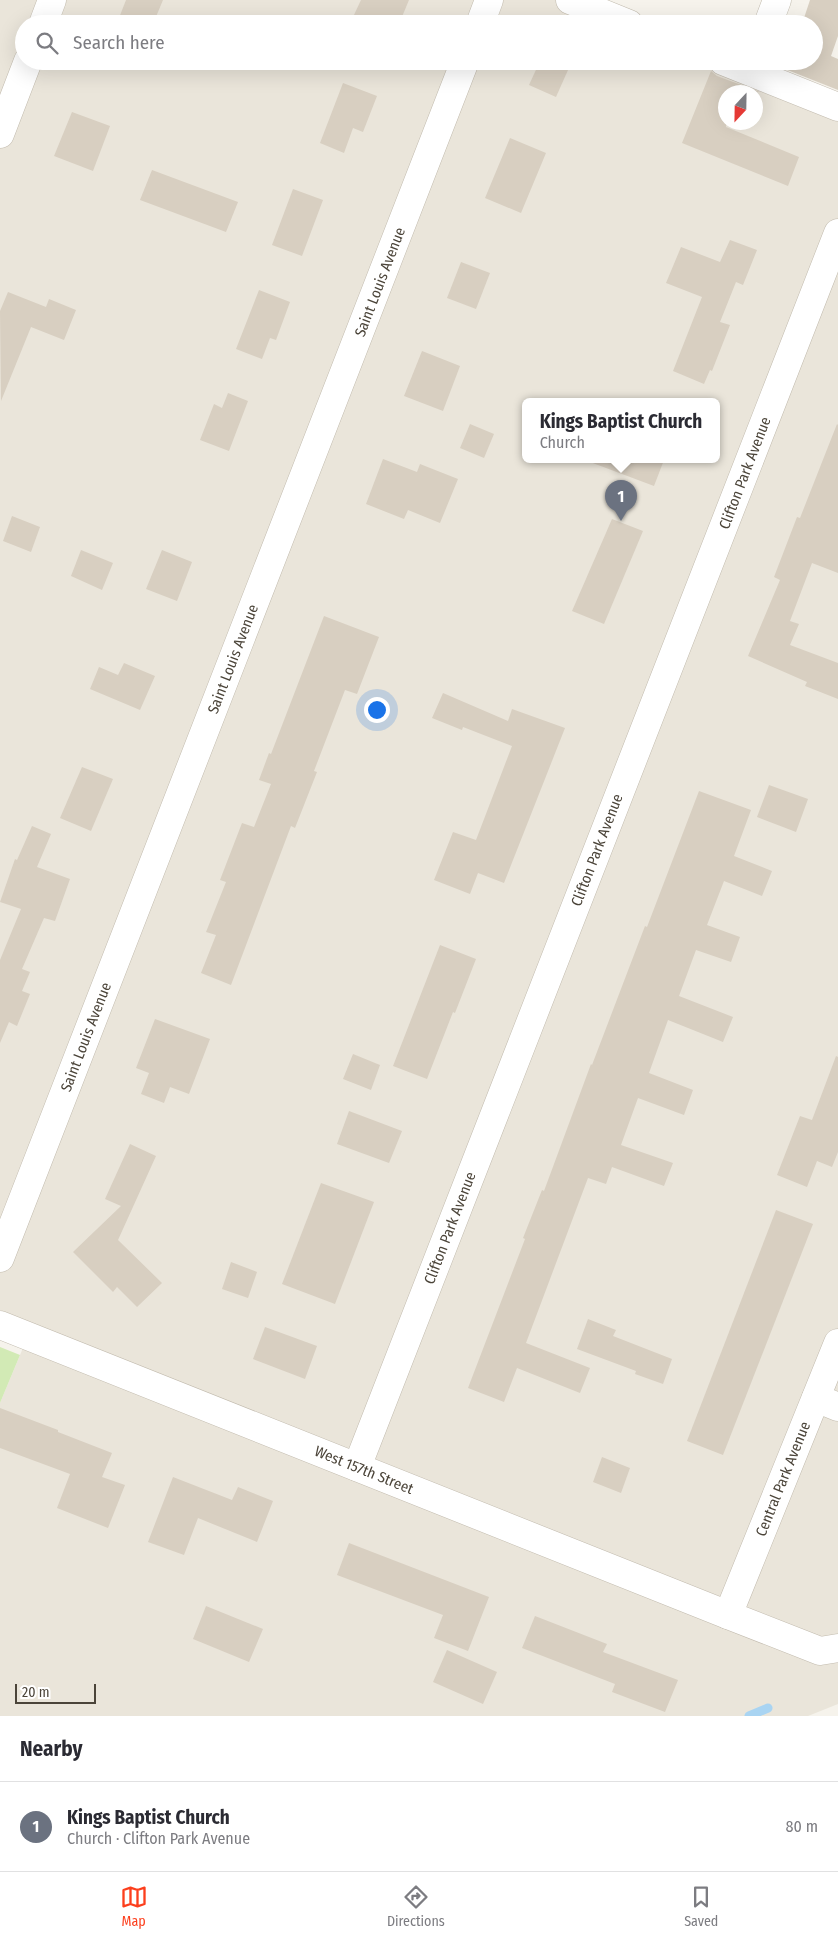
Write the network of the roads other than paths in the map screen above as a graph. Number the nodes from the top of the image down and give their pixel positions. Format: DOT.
graph roads {
  1 [pos="52,0"];
  2 [pos="489,0"];
  3 [pos="570,0"];
  4 [pos="777,0"];
  5 [pos="46,15"];
  6 [pos="483,15"];
  7 [pos="607,15"];
  8 [pos="771,15"];
  9 [pos="25,70"];
  10 [pos="462,70"];
  11 [pos="757,70"];
  12 [pos="838,108"];
  13 [pos="0,134"];
  14 [pos="838,233"];
  15 [pos="0,1258"];
  16 [pos="0,1325"];
  17 [pos="838,1343"];
  18 [pos="827,1403"];
  19 [pos="357,1467"];
  20 [pos="728,1615"];
  21 [pos="838,1648"];
  1 -- 5 [label="street"];
  2 -- 6 [label="street"];
  3 -- 7 [label="street"];
  4 -- 8 [label="street"];
  9 -- 13 [label="street"];
  10 -- 15 [label="street, Saint Louis Avenue"];
  11 -- 12 [label="street"];
  14 -- 19 [label="street, Clifton Park Avenue"];
  16 -- 19 [label="street, West 157th Street"];
  17 -- 18 [label="street, Central Park Avenue"];
  18 -- 20 [label="street, Central Park Avenue"];
  19 -- 20 [label="street, West 157th Street"];
  20 -- 21 [label="street, West 157th Street"];
}
